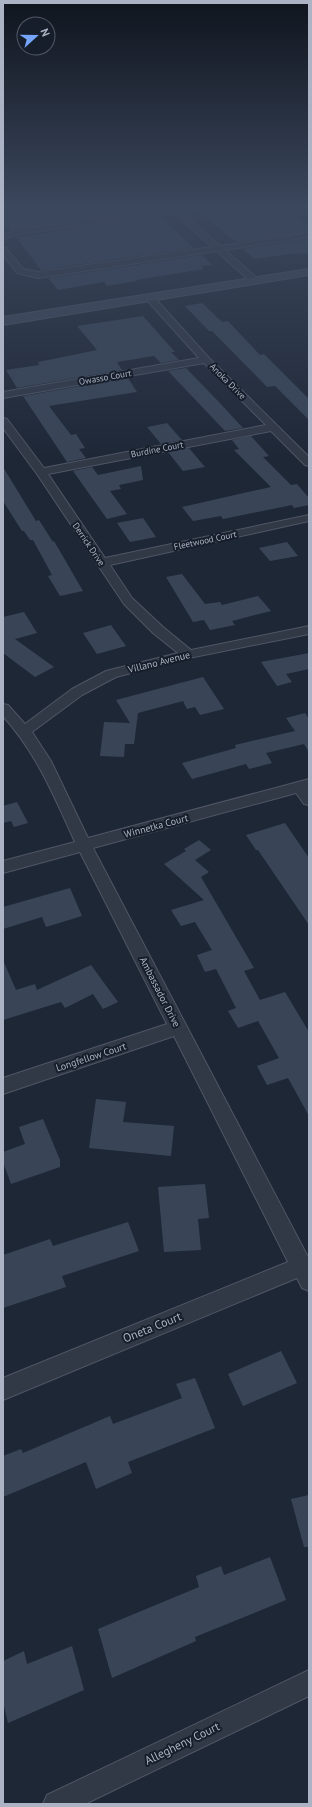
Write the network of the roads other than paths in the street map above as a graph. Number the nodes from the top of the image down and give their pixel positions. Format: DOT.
graph roads {
  1 [pos="193,290"];
  2 [pos="149,297"];
  3 [pos="3,321"];
  4 [pos="206,360"];
  5 [pos="3,395"];
  6 [pos="3,421"];
  7 [pos="273,427"];
  8 [pos="309,463"];
  9 [pos="41,472"];
  10 [pos="309,518"];
  11 [pos="101,563"];
  12 [pos="309,630"];
  13 [pos="188,654"];
  14 [pos="3,708"];
  15 [pos="24,731"];
  16 [pos="304,785"];
  17 [pos="309,800"];
  18 [pos="84,845"];
  19 [pos="3,867"];
  20 [pos="179,1027"];
  21 [pos="3,1086"];
  22 [pos="305,1274"];
  23 [pos="3,1389"];
  24 [pos="309,1682"];
  25 [pos="56,1804"];
  1 -- 2 [label="main road"];
  2 -- 3 [label="main road"];
  2 -- 4 [label="street, Anoka Drive"];
  4 -- 5 [label="street, Owasso Court"];
  4 -- 7 [label="street, Anoka Drive"];
  6 -- 9 [label="street, Derrick Drive"];
  7 -- 8 [label="street, Anoka Drive"];
  7 -- 9 [label="street, Burdine Court"];
  9 -- 11 [label="street, Derrick Drive"];
  10 -- 11 [label="street, Fleetwood Court"];
  11 -- 13 [label="street, Derrick Drive"];
  12 -- 13 [label="street, Villano Avenue"];
  13 -- 15 [label="street, Villano Avenue"];
  14 -- 15 [label="street, Ambassador Drive"];
  15 -- 18 [label="street, Ambassador Drive"];
  16 -- 17 [label="street"];
  16 -- 18 [label="street, Winnetka Court"];
  18 -- 19 [label="street, Winnetka Court"];
  18 -- 20 [label="street, Ambassador Drive"];
  20 -- 21 [label="street, Longfellow Court"];
  20 -- 22 [label="street, Ambassador Drive"];
  22 -- 23 [label="street, Oneta Court"];
  24 -- 25 [label="street, Allegheny Court"];
}
